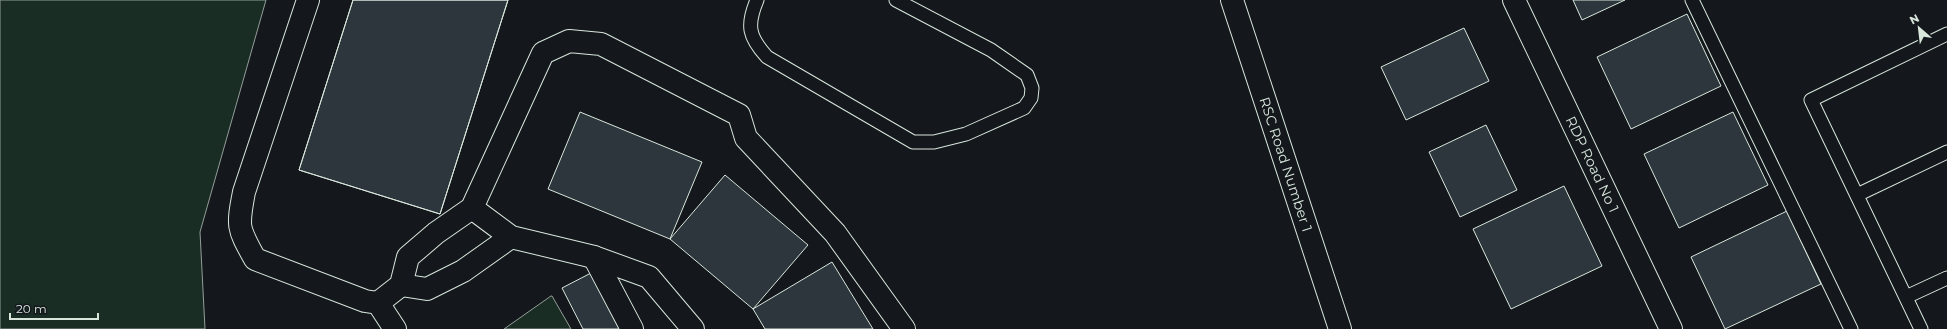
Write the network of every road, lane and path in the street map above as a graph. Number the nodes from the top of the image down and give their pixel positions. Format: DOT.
graph roads {
  1 [pos="308,0"];
  2 [pos="757,0"];
  3 [pos="896,0"];
  4 [pos="1232,0"];
  5 [pos="1514,0"];
  6 [pos="1692,0"];
  7 [pos="1947,34"];
  8 [pos="1947,152"];
  9 [pos="1857,195"];
  10 [pos="472,208"];
  11 [pos="511,237"];
  12 [pos="594,257"];
  13 [pos="1947,278"];
  14 [pos="401,285"];
  15 [pos="1906,298"];
  16 [pos="378,304"];
  17 [pos="395,329"];
  18 [pos="632,329"];
  19 [pos="693,329"];
  20 [pos="904,329"];
  21 [pos="1340,329"];
  22 [pos="1671,329"];
  23 [pos="1851,329"];
  24 [pos="1921,329"];
  1 -- 16 [label="street"];
  2 -- 3 [label="lane"];
  4 -- 21 [label="street, RSC Road Number 1"];
  5 -- 22 [label="street, RDP Road No 1"];
  6 -- 23 [label="lane"];
  7 -- 9 [label="lane"];
  8 -- 9 [label="lane"];
  9 -- 15 [label="lane"];
  10 -- 11 [label="street"];
  10 -- 14 [label="street"];
  10 -- 20 [label="street"];
  11 -- 12 [label="street"];
  11 -- 14 [label="street"];
  12 -- 18 [label="street"];
  12 -- 19 [label="street"];
  13 -- 15 [label="lane"];
  14 -- 16 [label="street"];
  15 -- 24 [label="lane"];
  16 -- 17 [label="street"];
}
